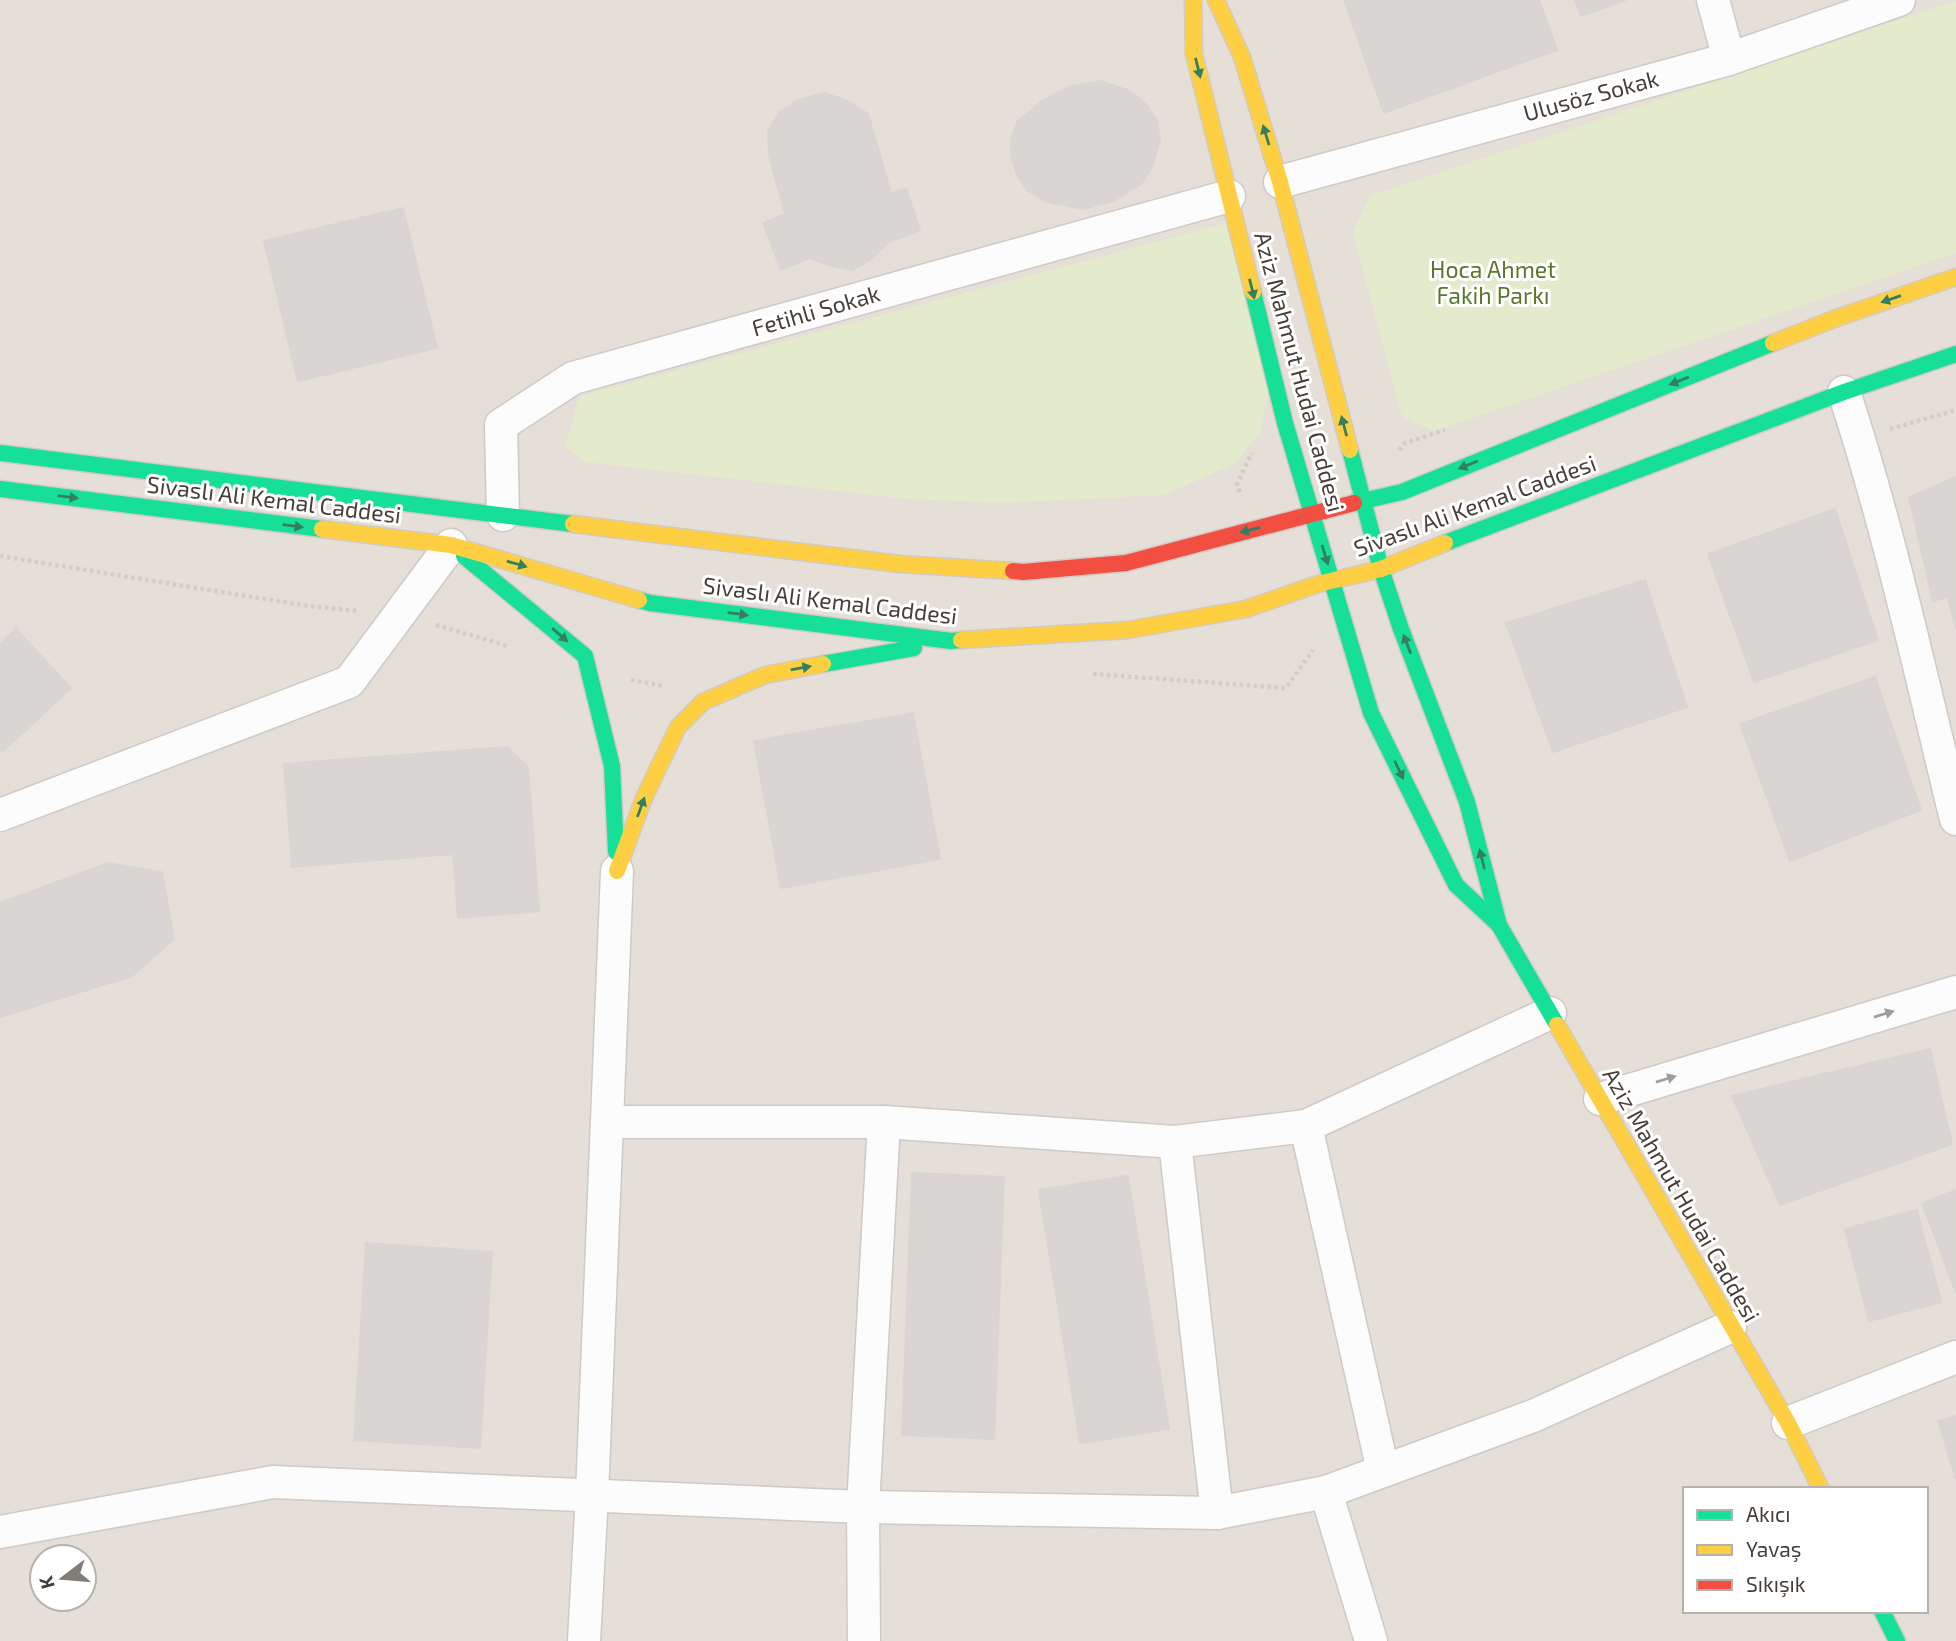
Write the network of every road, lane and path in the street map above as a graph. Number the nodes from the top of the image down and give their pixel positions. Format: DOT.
graph roads {
  1 [pos="1193,0"];
  2 [pos="1216,0"];
  3 [pos="1713,0"];
  4 [pos="1899,0"];
  5 [pos="1728,59"];
  6 [pos="1280,182"];
  7 [pos="1229,196"];
  8 [pos="1956,278"];
  9 [pos="1956,354"];
  10 [pos="1844,392"];
  11 [pos="0,453"];
  12 [pos="0,489"];
  13 [pos="1363,501"];
  14 [pos="1312,513"];
  15 [pos="503,515"];
  16 [pos="451,545"];
  17 [pos="1381,569"];
  18 [pos="1332,580"];
  19 [pos="951,641"];
  20 [pos="0,815"];
  21 [pos="1956,820"];
  22 [pos="617,871"];
  23 [pos="1499,925"];
  24 [pos="1956,992"];
  25 [pos="1550,1013"];
  26 [pos="1600,1099"];
  27 [pos="608,1122"];
  28 [pos="884,1122"];
  29 [pos="1306,1126"];
  30 [pos="1175,1142"];
  31 [pos="1730,1327"];
  32 [pos="1956,1357"];
  33 [pos="1788,1423"];
  34 [pos="1383,1471"];
  35 [pos="1820,1487"];
  36 [pos="1326,1492"];
  37 [pos="592,1495"];
  38 [pos="863,1507"];
  39 [pos="1217,1513"];
  40 [pos="0,1532"];
  41 [pos="1883,1613"];
  42 [pos="584,1641"];
  43 [pos="864,1641"];
  44 [pos="1371,1641"];
  45 [pos="1897,1641"];
  1 -- 7 [label="main road, Aziz Mahmut Hudai Caddesi, one-way"];
  6 -- 2 [label="main road, Aziz Mahmut Hudai Caddesi, one-way"];
  3 -- 5 [label="street"];
  4 -- 5 [label="street, Ulusöz Sokak"];
  5 -- 6 [label="street, Ulusöz Sokak"];
  13 -- 6 [label="main road, Aziz Mahmut Hudai Caddesi, one-way"];
  7 -- 14 [label="main road, Aziz Mahmut Hudai Caddesi, one-way"];
  7 -- 15 [label="street, Fetihli Sokak"];
  8 -- 13 [label="main road, Sivaslı Ali Kemal Caddesi, one-way"];
  9 -- 10 [label="main road, Sivaslı Ali Kemal Caddesi"];
  10 -- 17 [label="main road, Sivaslı Ali Kemal Caddesi"];
  10 -- 21 [label="street"];
  11 -- 15 [label="main road, Sivaslı Ali Kemal Caddesi"];
  12 -- 16 [label="main road, Sivaslı Ali Kemal Caddesi, one-way"];
  13 -- 14 [label="main road, Sivaslı Ali Kemal Caddesi"];
  13 -- 17 [label="main road, Aziz Mahmut Hudai Caddesi"];
  14 -- 15 [label="main road, Sivaslı Ali Kemal Caddesi, one-way"];
  14 -- 18 [label="main road, Aziz Mahmut Hudai Caddesi, one-way"];
  16 -- 19 [label="main road, Sivaslı Ali Kemal Caddesi, one-way"];
  16 -- 20 [label="street"];
  16 -- 22 [label="main road, one-way"];
  17 -- 18 [label="main road, Sivaslı Ali Kemal Caddesi"];
  23 -- 17 [label="main road, Aziz Mahmut Hudai Caddesi, one-way"];
  18 -- 19 [label="main road, Sivaslı Ali Kemal Caddesi"];
  18 -- 23 [label="main road, Aziz Mahmut Hudai Caddesi, one-way"];
  22 -- 19 [label="main road, one-way"];
  22 -- 27 [label="street"];
  23 -- 25 [label="main road, Aziz Mahmut Hudai Caddesi"];
  26 -- 24 [label="street, one-way"];
  25 -- 26 [label="main road, Aziz Mahmut Hudai Caddesi"];
  25 -- 29 [label="street"];
  26 -- 31 [label="main road, Aziz Mahmut Hudai Caddesi"];
  27 -- 28 [label="street"];
  27 -- 37 [label="street"];
  28 -- 30 [label="street"];
  28 -- 38 [label="street"];
  29 -- 30 [label="street"];
  29 -- 34 [label="street"];
  30 -- 39 [label="street"];
  31 -- 33 [label="main road, Aziz Mahmut Hudai Caddesi"];
  31 -- 34 [label="street"];
  32 -- 33 [label="street"];
  33 -- 35 [label="main road, Aziz Mahmut Hudai Caddesi"];
  34 -- 36 [label="street"];
  36 -- 39 [label="street"];
  36 -- 44 [label="street"];
  37 -- 38 [label="street"];
  37 -- 40 [label="street"];
  37 -- 42 [label="street"];
  38 -- 39 [label="street"];
  38 -- 43 [label="street"];
  41 -- 45 [label="main road"];
}
